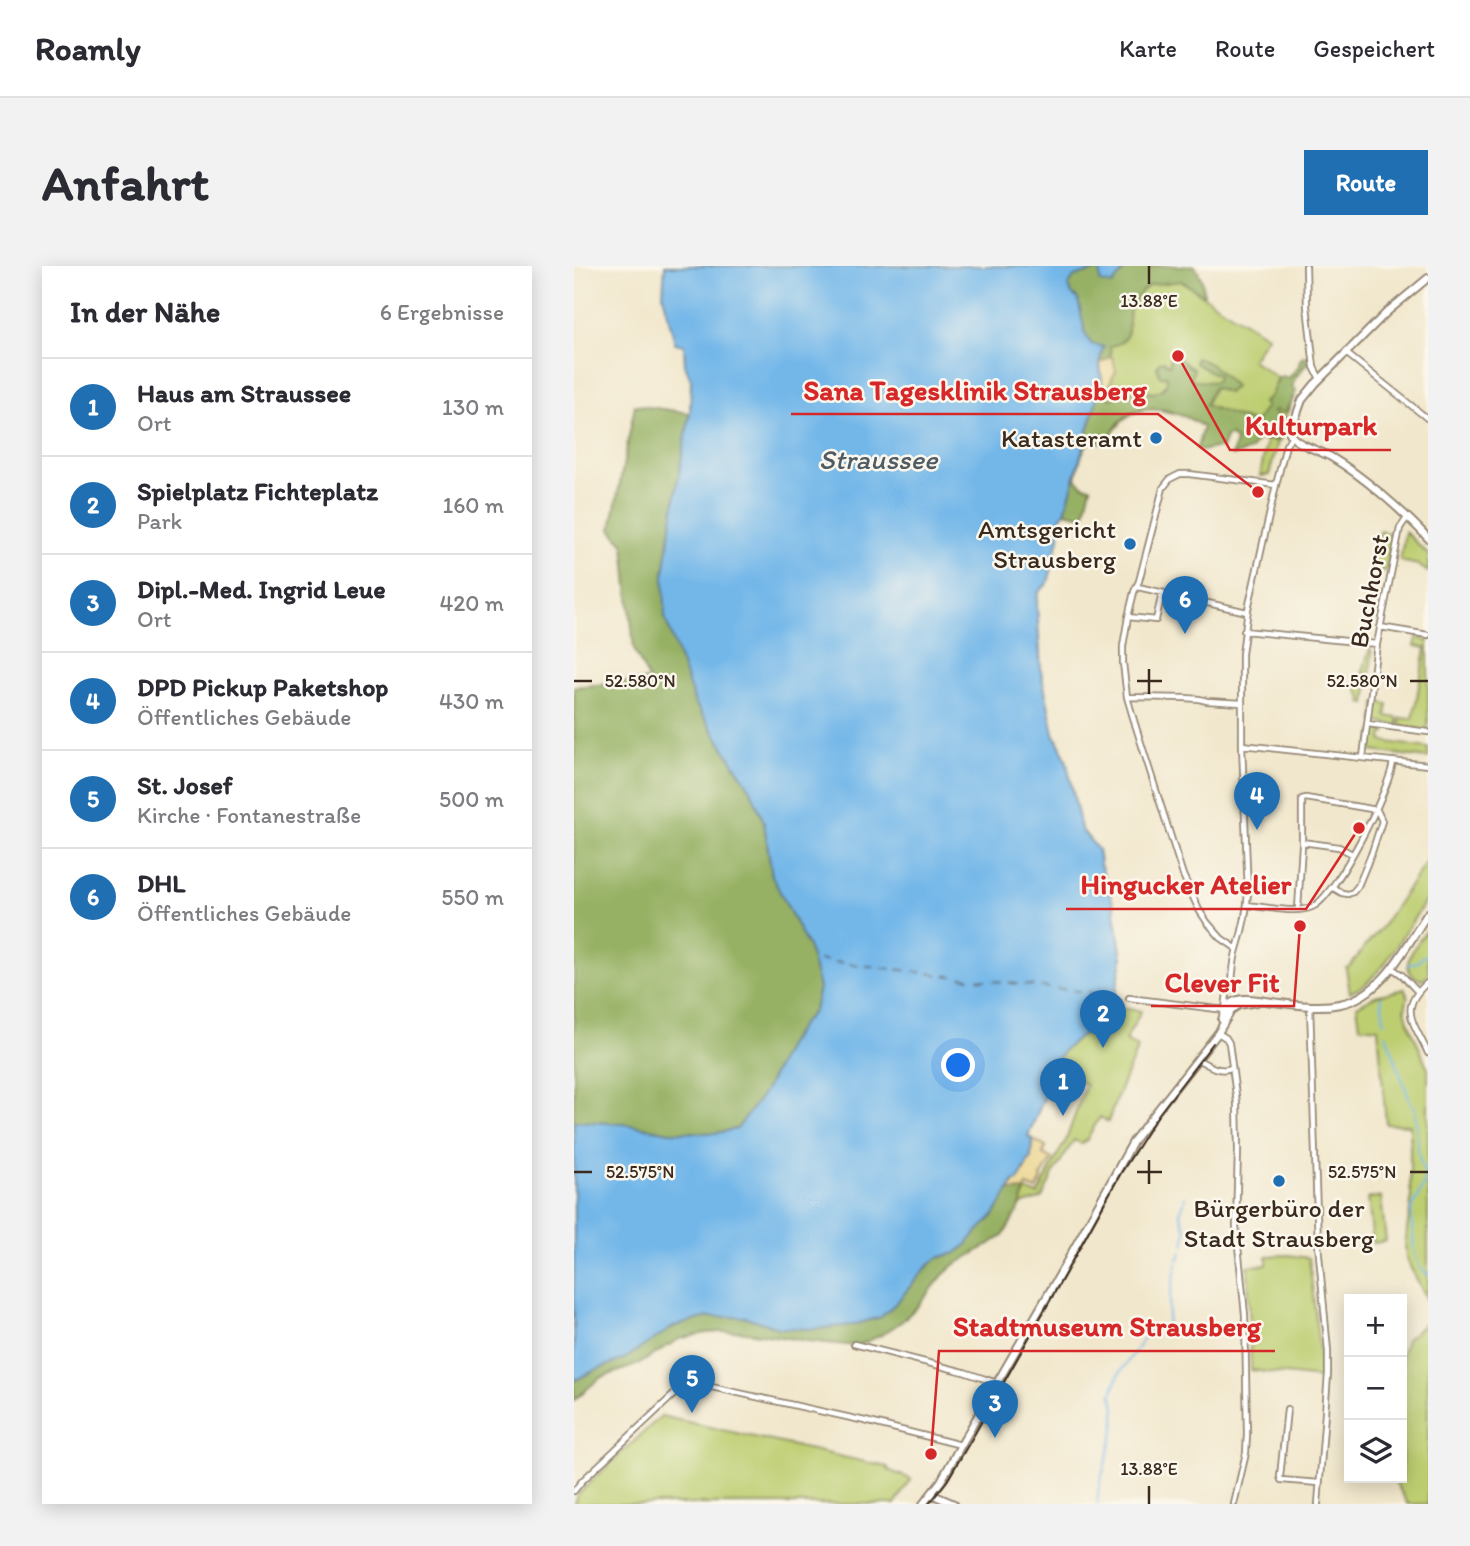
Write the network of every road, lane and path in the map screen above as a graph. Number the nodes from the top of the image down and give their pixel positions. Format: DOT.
graph roads {
  1 [pos="1306,266"];
  2 [pos="1428,278"];
  3 [pos="1346,353"];
  4 [pos="1320,379"];
  5 [pos="1428,419"];
  6 [pos="1291,437"];
  7 [pos="1276,485"];
  8 [pos="1407,518"];
  9 [pos="1428,538"];
  10 [pos="1138,587"];
  11 [pos="1162,593"];
  12 [pos="1247,611"];
  13 [pos="1128,617"];
  14 [pos="1380,627"];
  15 [pos="1244,631"];
  16 [pos="1428,635"];
  17 [pos="1377,645"];
  18 [pos="1127,697"];
  19 [pos="1242,703"];
  20 [pos="1368,724"];
  21 [pos="1428,733"];
  22 [pos="1242,745"];
  23 [pos="1363,757"];
  24 [pos="1393,761"];
  25 [pos="1428,765"];
  26 [pos="1377,810"];
  27 [pos="1302,842"];
  28 [pos="1352,854"];
  29 [pos="1332,887"];
  30 [pos="1247,905"];
  31 [pos="1298,909"];
  32 [pos="1428,913"];
  33 [pos="1237,949"];
  34 [pos="1391,968"];
  35 [pos="1428,982"];
  36 [pos="1231,989"];
  37 [pos="1417,991"];
  38 [pos="1129,998"];
  39 [pos="1262,1001"];
  40 [pos="1234,1002"];
  41 [pos="1310,1006"];
  42 [pos="1228,1010"];
  43 [pos="1219,1030"];
  44 [pos="1428,1053"];
  45 [pos="1197,1059"];
  46 [pos="1231,1068"];
  47 [pos="854,1344"];
  48 [pos="997,1383"];
  49 [pos="1287,1409"];
  50 [pos="961,1445"];
  51 [pos="1319,1483"];
  52 [pos="574,1491"];
  53 [pos="931,1494"];
  54 [pos="940,1502"];
  55 [pos="923,1504"];
  56 [pos="954,1504"];
  57 [pos="1234,1504"];
  58 [pos="1318,1504"];
  1 -- 4 [label="street"];
  2 -- 3 [label="street"];
  3 -- 4 [label="street"];
  3 -- 5 [label="street"];
  4 -- 6 [label="street"];
  6 -- 7 [label="street"];
  6 -- 8 [label="street"];
  7 -- 10 [label="street"];
  7 -- 12 [label="street"];
  8 -- 9 [label="street"];
  8 -- 14 [label="street, Buchhorst"];
  10 -- 11 [label="street"];
  10 -- 13 [label="street"];
  11 -- 12 [label="street"];
  11 -- 13 [label="street"];
  12 -- 15 [label="street"];
  13 -- 18 [label="street"];
  14 -- 16 [label="street"];
  14 -- 17 [label="street, Buchhorst"];
  15 -- 17 [label="street"];
  15 -- 19 [label="street"];
  17 -- 20 [label="street, Buchhorst"];
  18 -- 19 [label="street"];
  18 -- 33 [label="street"];
  19 -- 22 [label="street"];
  20 -- 21 [label="street"];
  20 -- 23 [label="street, Buchhorst"];
  22 -- 23 [label="street"];
  22 -- 30 [label="street"];
  23 -- 24 [label="street"];
  24 -- 25 [label="street"];
  24 -- 26 [label="street"];
  26 -- 27 [label="street"];
  26 -- 28 [label="street"];
  26 -- 29 [label="street"];
  27 -- 28 [label="street"];
  27 -- 31 [label="street"];
  28 -- 29 [label="street"];
  29 -- 31 [label="street"];
  30 -- 31 [label="street"];
  30 -- 33 [label="street"];
  32 -- 34 [label="street"];
  33 -- 36 [label="street"];
  34 -- 37 [label="street"];
  34 -- 41 [label="street"];
  35 -- 37 [label="street"];
  36 -- 40 [label="street"];
  36 -- 42 [label="street"];
  37 -- 44 [label="street"];
  38 -- 42 [label="street"];
  39 -- 40 [label="street"];
  39 -- 41 [label="street"];
  39 -- 42 [label="street"];
  40 -- 42 [label="street"];
  41 -- 51 [label="street"];
  42 -- 43 [label="street"];
  43 -- 45 [label="street"];
  43 -- 46 [label="street"];
  45 -- 46 [label="street"];
  45 -- 48 [label="street"];
  46 -- 57 [label="street"];
  47 -- 48 [label="street"];
  48 -- 50 [label="street"];
  49 -- 51 [label="street"];
  50 -- 52 [label="street"];
  50 -- 53 [label="street"];
  51 -- 58 [label="street"];
  53 -- 54 [label="street"];
  53 -- 55 [label="street"];
  54 -- 56 [label="street"];
}
